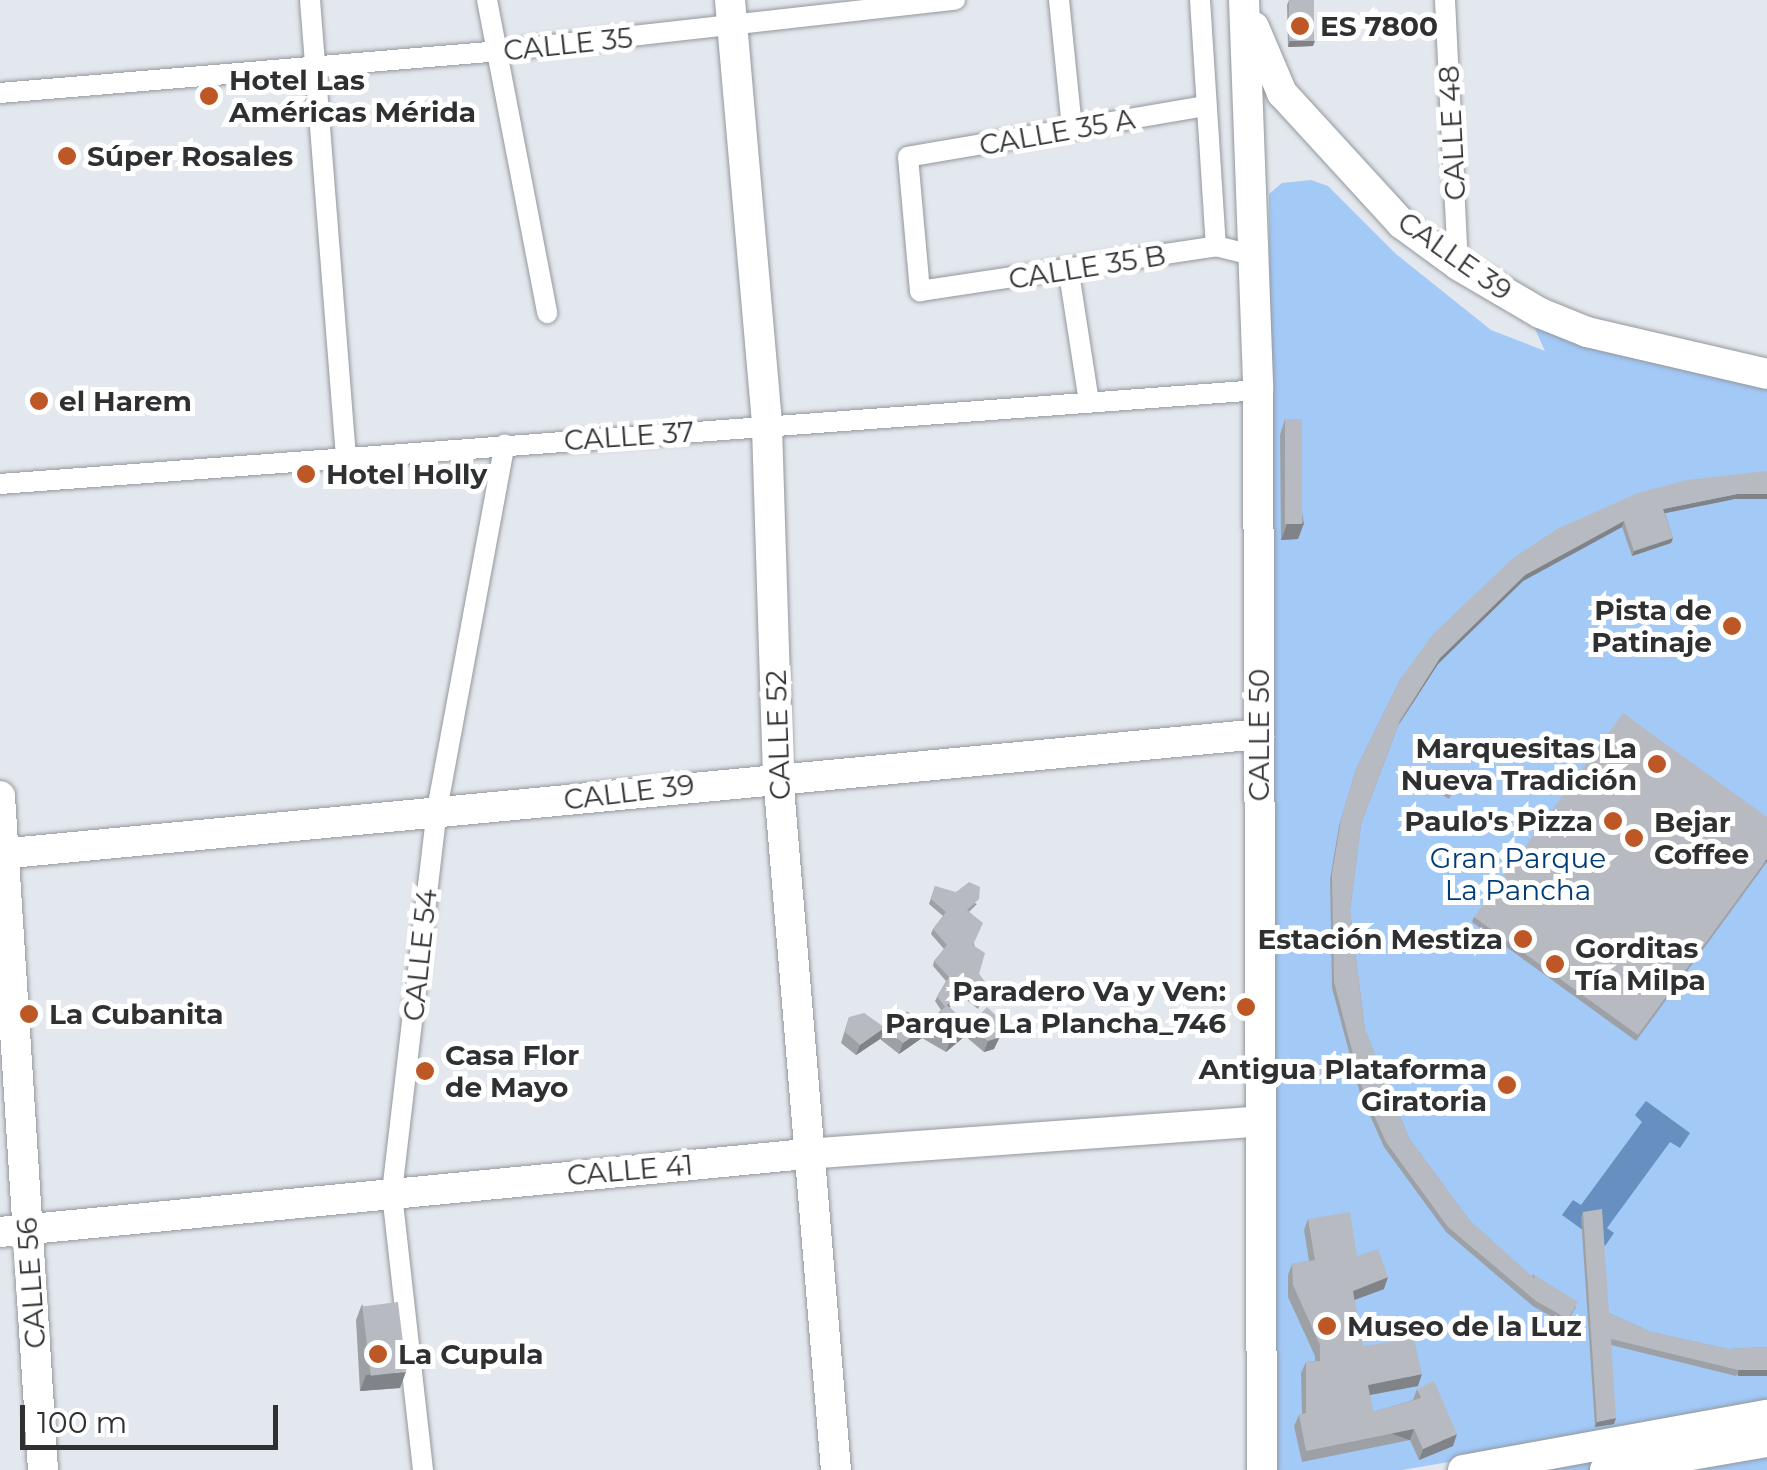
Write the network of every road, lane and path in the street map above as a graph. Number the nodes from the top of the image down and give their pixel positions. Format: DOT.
graph roads {
  1 [pos="310,0"];
  2 [pos="487,0"];
  3 [pos="955,0"];
  4 [pos="1059,0"];
  5 [pos="1200,0"];
  6 [pos="1244,0"];
  7 [pos="1446,0"];
  8 [pos="732,14"];
  9 [pos="498,52"];
  10 [pos="316,67"];
  11 [pos="0,93"];
  12 [pos="1205,106"];
  13 [pos="1072,128"];
  14 [pos="1216,246"];
  15 [pos="1253,255"];
  16 [pos="1458,266"];
  17 [pos="1069,273"];
  18 [pos="920,290"];
  19 [pos="547,312"];
  20 [pos="1767,374"];
  21 [pos="1258,390"];
  22 [pos="1088,402"];
  23 [pos="767,427"];
  24 [pos="505,444"];
  25 [pos="346,458"];
  26 [pos="0,484"];
  27 [pos="1259,734"];
  28 [pos="778,776"];
  29 [pos="0,796"];
  30 [pos="436,815"];
  31 [pos="2,853"];
  32 [pos="1260,1121"];
  33 [pos="806,1154"];
  34 [pos="392,1192"];
  35 [pos="14,1232"];
  36 [pos="1767,1416"];
  37 [pos="1767,1442"];
  38 [pos="1521,1465"];
  39 [pos="43,1470"];
  40 [pos="422,1470"];
  41 [pos="836,1470"];
  42 [pos="1262,1470"];
  43 [pos="1463,1470"];
  44 [pos="1605,1470"];
  1 -- 10 [label="street"];
  2 -- 9 [label="street"];
  3 -- 8 [label="street, CALLE 35"];
  4 -- 13 [label="street"];
  5 -- 12 [label="street"];
  6 -- 15 [label="main road, CALLE 50"];
  6 -- 16 [label="main road, CALLE 39"];
  7 -- 16 [label="street, CALLE 48"];
  8 -- 9 [label="street, CALLE 35"];
  8 -- 23 [label="main road, CALLE 52"];
  9 -- 10 [label="street, CALLE 35"];
  9 -- 19 [label="street"];
  10 -- 11 [label="street, CALLE 35"];
  10 -- 25 [label="street"];
  12 -- 13 [label="street, CALLE 35 A"];
  12 -- 14 [label="street"];
  13 -- 18 [label="street, CALLE 35 A"];
  14 -- 15 [label="street, CALLE 35 B"];
  14 -- 17 [label="street, CALLE 35 B"];
  15 -- 21 [label="main road, CALLE 50"];
  16 -- 20 [label="main road, CALLE 39"];
  17 -- 18 [label="street, CALLE 35 B"];
  17 -- 22 [label="street"];
  21 -- 22 [label="street, CALLE 37"];
  21 -- 27 [label="main road, CALLE 50"];
  22 -- 23 [label="street, CALLE 37"];
  23 -- 24 [label="street, CALLE 37"];
  23 -- 28 [label="main road, CALLE 52"];
  24 -- 25 [label="street, CALLE 37"];
  24 -- 30 [label="street, CALLE 54"];
  25 -- 26 [label="street, CALLE 37"];
  27 -- 28 [label="main road, CALLE 39"];
  27 -- 32 [label="main road, CALLE 50"];
  28 -- 30 [label="main road, CALLE 39"];
  28 -- 33 [label="main road, CALLE 52"];
  29 -- 31 [label="main road, CALLE 56"];
  30 -- 31 [label="main road, CALLE 39"];
  30 -- 34 [label="street, CALLE 54"];
  31 -- 35 [label="main road, CALLE 56"];
  32 -- 33 [label="main road, CALLE 41"];
  32 -- 42 [label="main road, CALLE 50"];
  33 -- 34 [label="main road, CALLE 41"];
  33 -- 41 [label="main road, CALLE 52"];
  34 -- 35 [label="main road, CALLE 41"];
  34 -- 40 [label="street, CALLE 54"];
  35 -- 39 [label="main road, CALLE 56"];
  36 -- 38 [label="main road"];
  37 -- 44 [label="main road"];
  38 -- 43 [label="main road"];
}
